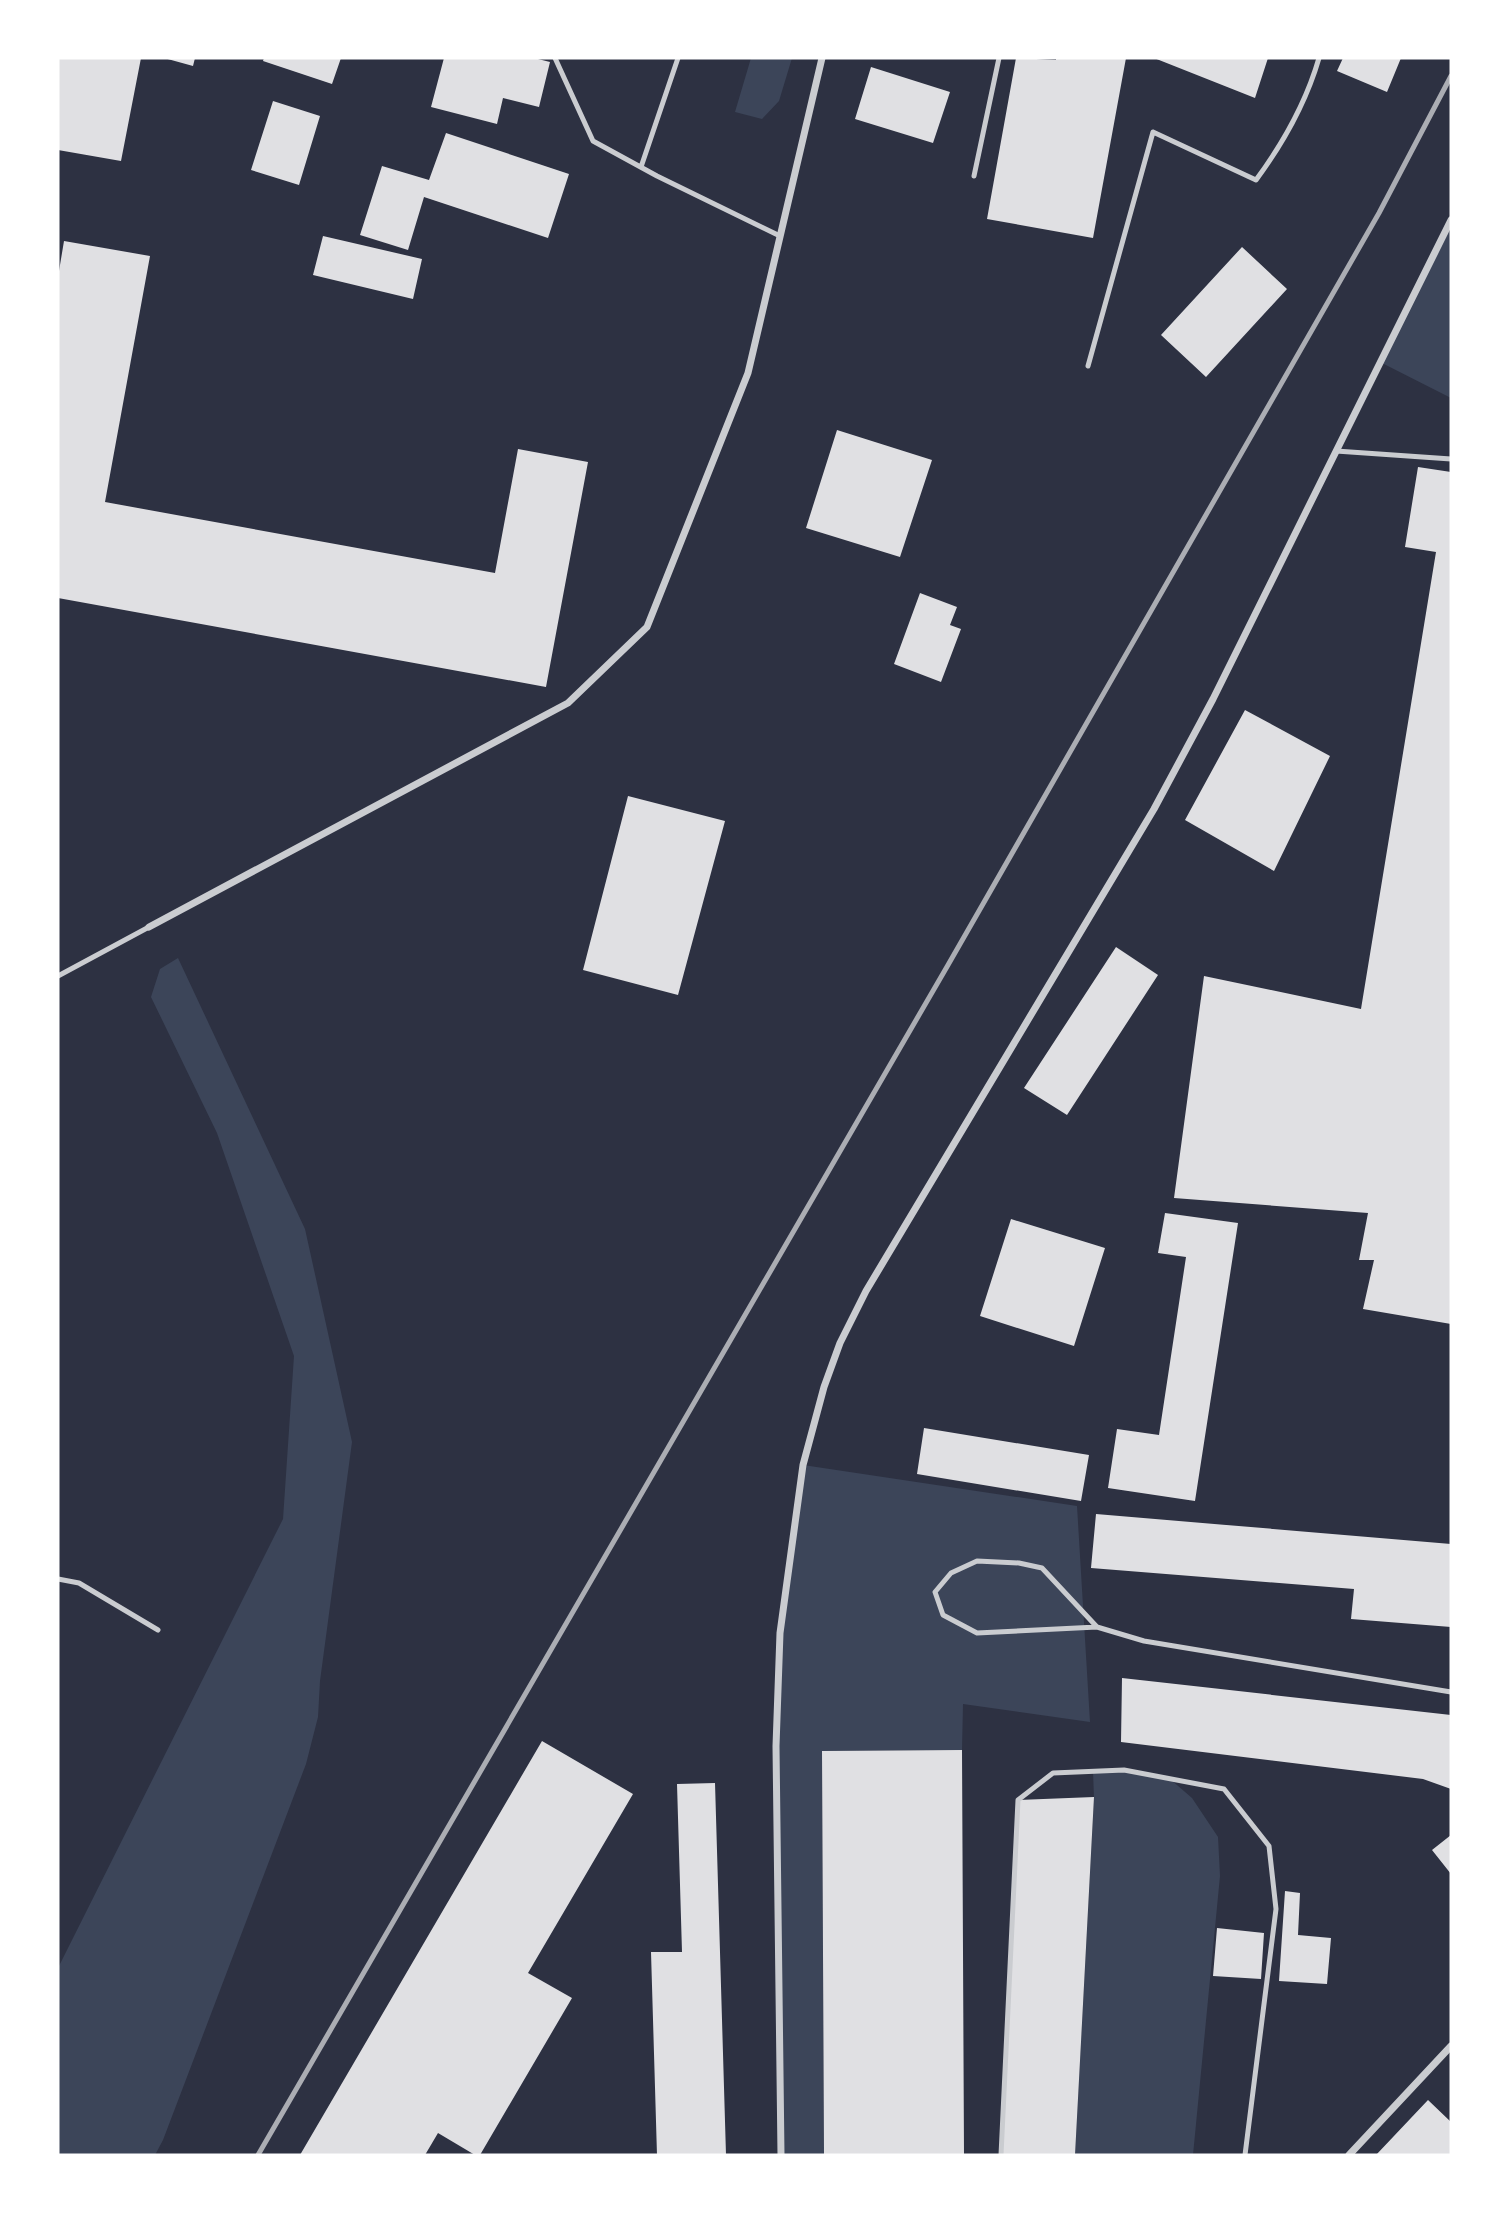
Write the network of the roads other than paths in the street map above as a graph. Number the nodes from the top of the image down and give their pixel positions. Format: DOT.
graph roads {
  1 [pos="555,58"];
  2 [pos="678,58"];
  3 [pos="822,58"];
  4 [pos="999,58"];
  5 [pos="1319,58"];
  6 [pos="641,167"];
  7 [pos="974,176"];
  8 [pos="1451,220"];
  9 [pos="780,236"];
  10 [pos="1088,366"];
  11 [pos="1336,451"];
  12 [pos="1451,459"];
  13 [pos="149,927"];
  14 [pos="58,976"];
  15 [pos="58,1579"];
  16 [pos="1097,1627"];
  17 [pos="158,1630"];
  18 [pos="1451,1692"];
  19 [pos="1451,2046"];
  20 [pos="781,2155"];
  21 [pos="1001,2155"];
  22 [pos="1245,2155"];
  23 [pos="1349,2155"];
  1 -- 6 [label="lane"];
  2 -- 6 [label="lane"];
  3 -- 9 [label="street"];
  4 -- 7 [label="lane"];
  5 -- 10 [label="lane"];
  6 -- 9 [label="lane"];
  8 -- 11 [label="street"];
  9 -- 13 [label="street"];
  11 -- 12 [label="lane"];
  11 -- 20 [label="street"];
  13 -- 14 [label="lane"];
  15 -- 17 [label="lane"];
  16 -- 16 [label="lane"];
  16 -- 18 [label="lane"];
  19 -- 23 [label="street"];
  21 -- 22 [label="lane"];
}
